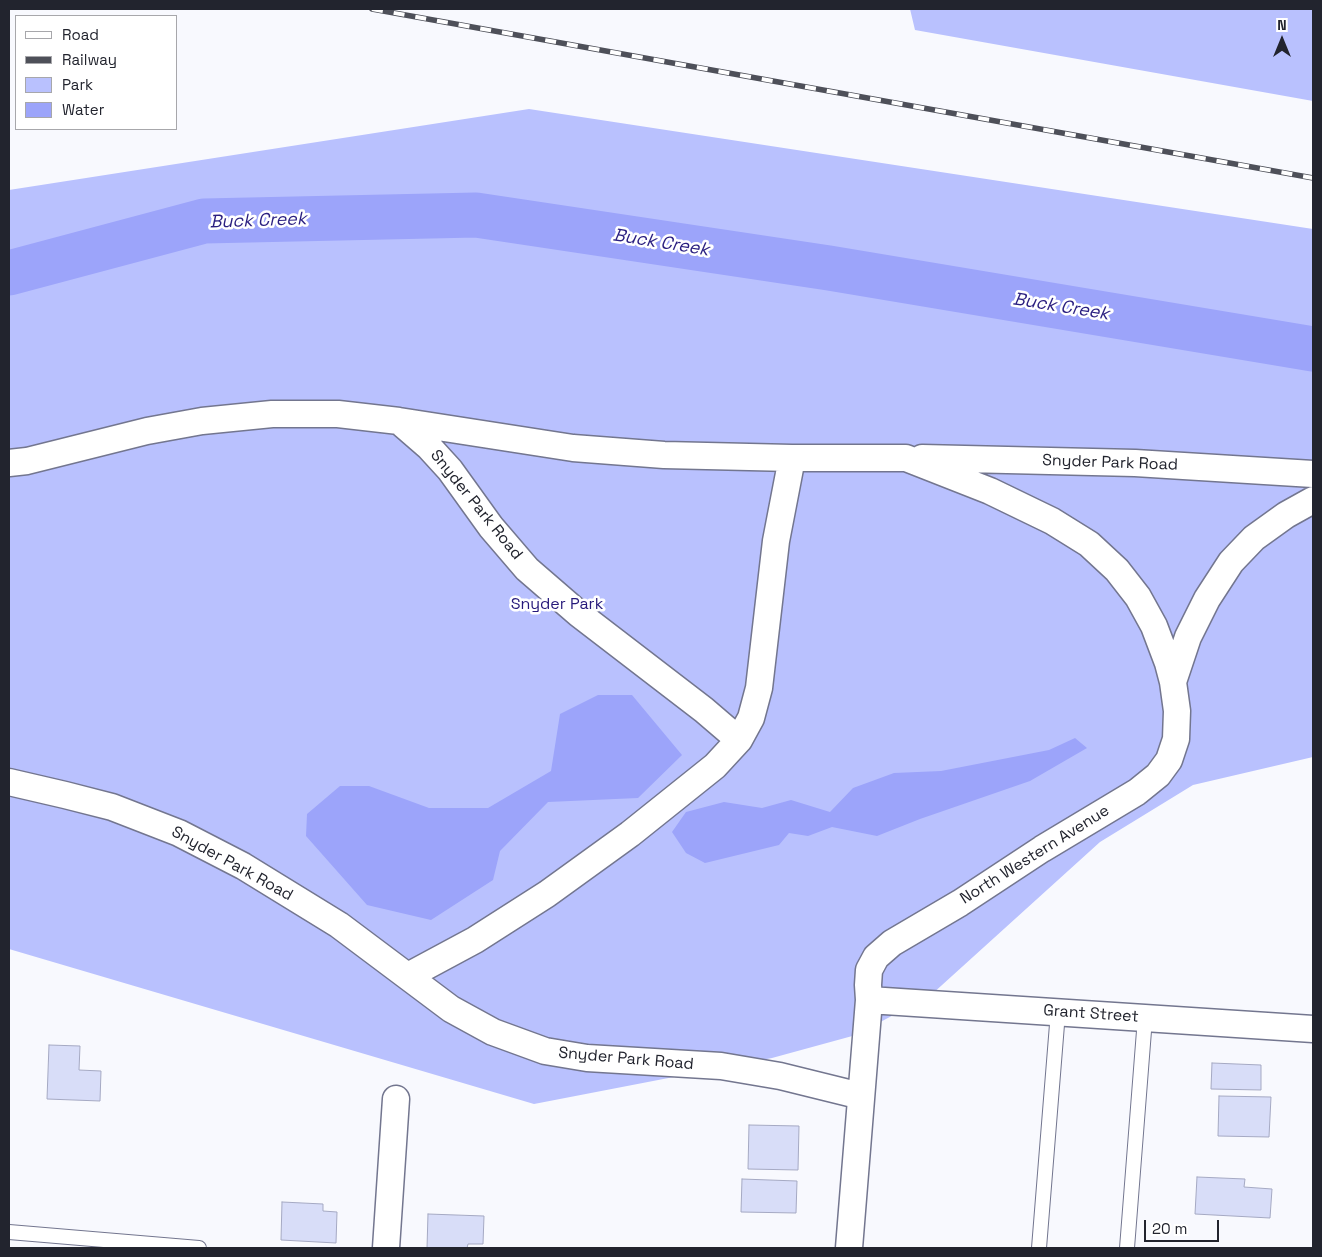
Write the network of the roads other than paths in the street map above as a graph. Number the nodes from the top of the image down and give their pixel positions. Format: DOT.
graph roads {
  1 [pos="399,421"];
  2 [pos="792,458"];
  3 [pos="906,458"];
  4 [pos="9,463"];
  5 [pos="1313,474"];
  6 [pos="1313,500"];
  7 [pos="1173,682"];
  8 [pos="739,740"];
  9 [pos="9,782"];
  10 [pos="408,976"];
  11 [pos="869,1000"];
  12 [pos="1058,1012"];
  13 [pos="1145,1018"];
  14 [pos="1313,1029"];
  15 [pos="861,1096"];
  16 [pos="396,1099"];
  17 [pos="9,1232"];
  18 [pos="199,1248"];
  19 [pos="386,1248"];
  20 [pos="849,1248"];
  21 [pos="1039,1248"];
  22 [pos="1127,1248"];
  1 -- 2 [label="street, Snyder Park Road"];
  1 -- 4 [label="street, Snyder Park Road"];
  1 -- 8 [label="street, Snyder Park Road"];
  2 -- 3 [label="street, Snyder Park Road"];
  2 -- 8 [label="street"];
  3 -- 5 [label="street, Snyder Park Road"];
  3 -- 7 [label="street, Snyder Park Road"];
  6 -- 7 [label="street, North Western Avenue"];
  7 -- 11 [label="street, North Western Avenue"];
  8 -- 10 [label="street"];
  9 -- 10 [label="street, Snyder Park Road"];
  10 -- 15 [label="street, Snyder Park Road"];
  11 -- 12 [label="street, Grant Street"];
  11 -- 15 [label="street, North Western Avenue"];
  12 -- 13 [label="street, Grant Street"];
  12 -- 21 [label="lane"];
  13 -- 14 [label="street, Grant Street"];
  13 -- 22 [label="lane"];
  15 -- 20 [label="street, North Western Avenue"];
  16 -- 19 [label="street"];
  17 -- 18 [label="lane"];
}
